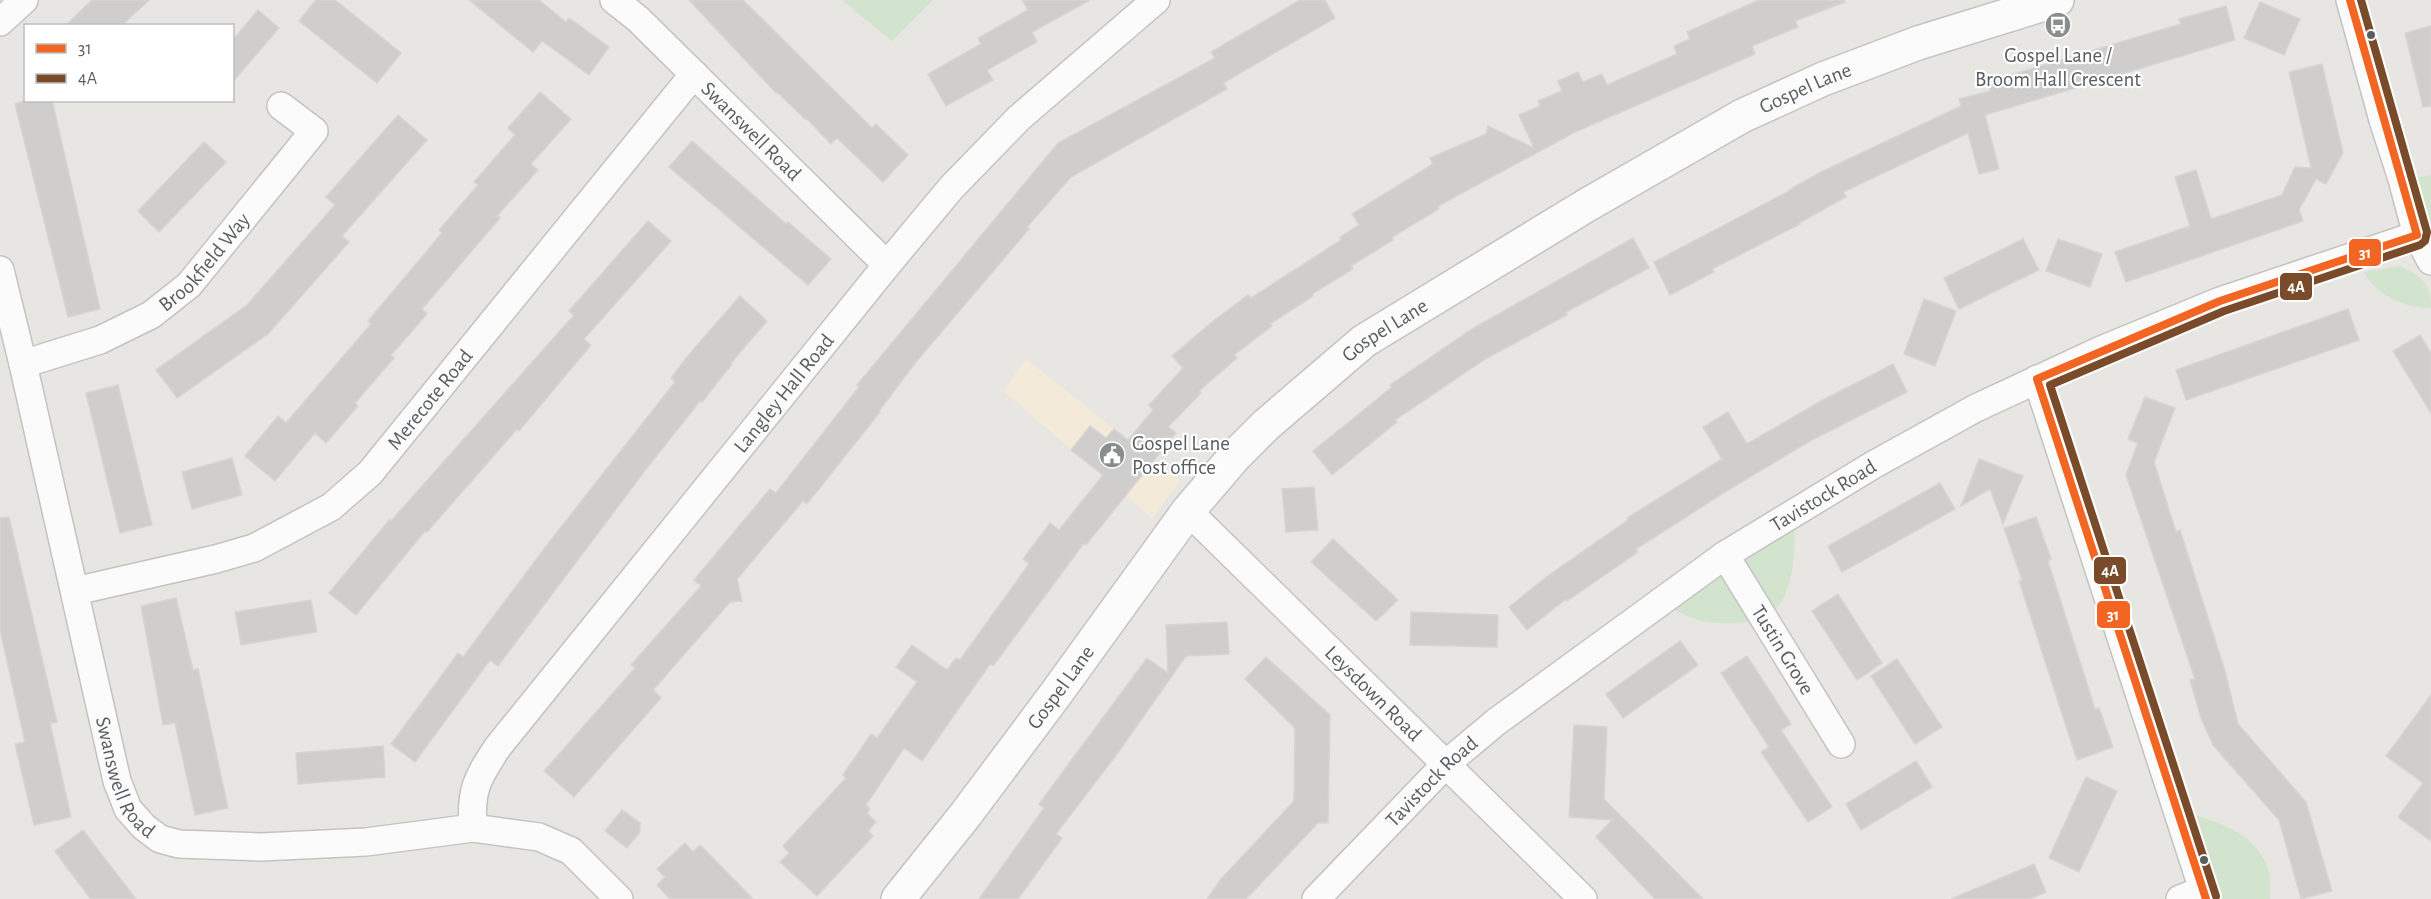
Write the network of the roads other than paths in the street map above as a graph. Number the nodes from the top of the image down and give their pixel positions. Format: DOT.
graph roads {
  1 [pos="24,0"];
  2 [pos="614,0"];
  3 [pos="1156,0"];
  4 [pos="2057,0"];
  5 [pos="2350,0"];
  6 [pos="0,22"];
  7 [pos="694,74"];
  8 [pos="281,106"];
  9 [pos="2417,235"];
  10 [pos="2431,261"];
  11 [pos="887,265"];
  12 [pos="0,270"];
  13 [pos="23,364"];
  14 [pos="2037,379"];
  15 [pos="1188,511"];
  16 [pos="1725,555"];
  17 [pos="75,591"];
  18 [pos="1841,744"];
  19 [pos="1447,763"];
  20 [pos="473,828"];
  21 [pos="2196,896"];
  22 [pos="619,899"];
  23 [pos="898,899"];
  24 [pos="1316,899"];
  25 [pos="1583,899"];
  1 -- 6 [label="street"];
  2 -- 7 [label="street, Swanswell Road"];
  3 -- 11 [label="street, Langley Hall Road"];
  4 -- 15 [label="street, Gospel Lane"];
  5 -- 9 [label="street"];
  7 -- 11 [label="street, Swanswell Road"];
  7 -- 17 [label="street, Merecote Road"];
  8 -- 13 [label="street, Brookfield Way"];
  9 -- 10 [label="street"];
  9 -- 14 [label="street, Tavistock Road"];
  11 -- 20 [label="street, Langley Hall Road"];
  12 -- 13 [label="street, Swanswell Road"];
  13 -- 17 [label="street, Swanswell Road"];
  14 -- 16 [label="street, Tavistock Road"];
  14 -- 21 [label="street"];
  15 -- 19 [label="street, Leysdown Road"];
  15 -- 23 [label="street, Gospel Lane"];
  16 -- 18 [label="street, Tustin Grove"];
  16 -- 19 [label="street, Tavistock Road"];
  17 -- 20 [label="street, Swanswell Road"];
  19 -- 24 [label="street, Tavistock Road"];
  19 -- 25 [label="street, Leysdown Road"];
  20 -- 22 [label="street, Swanswell Road"];
}
